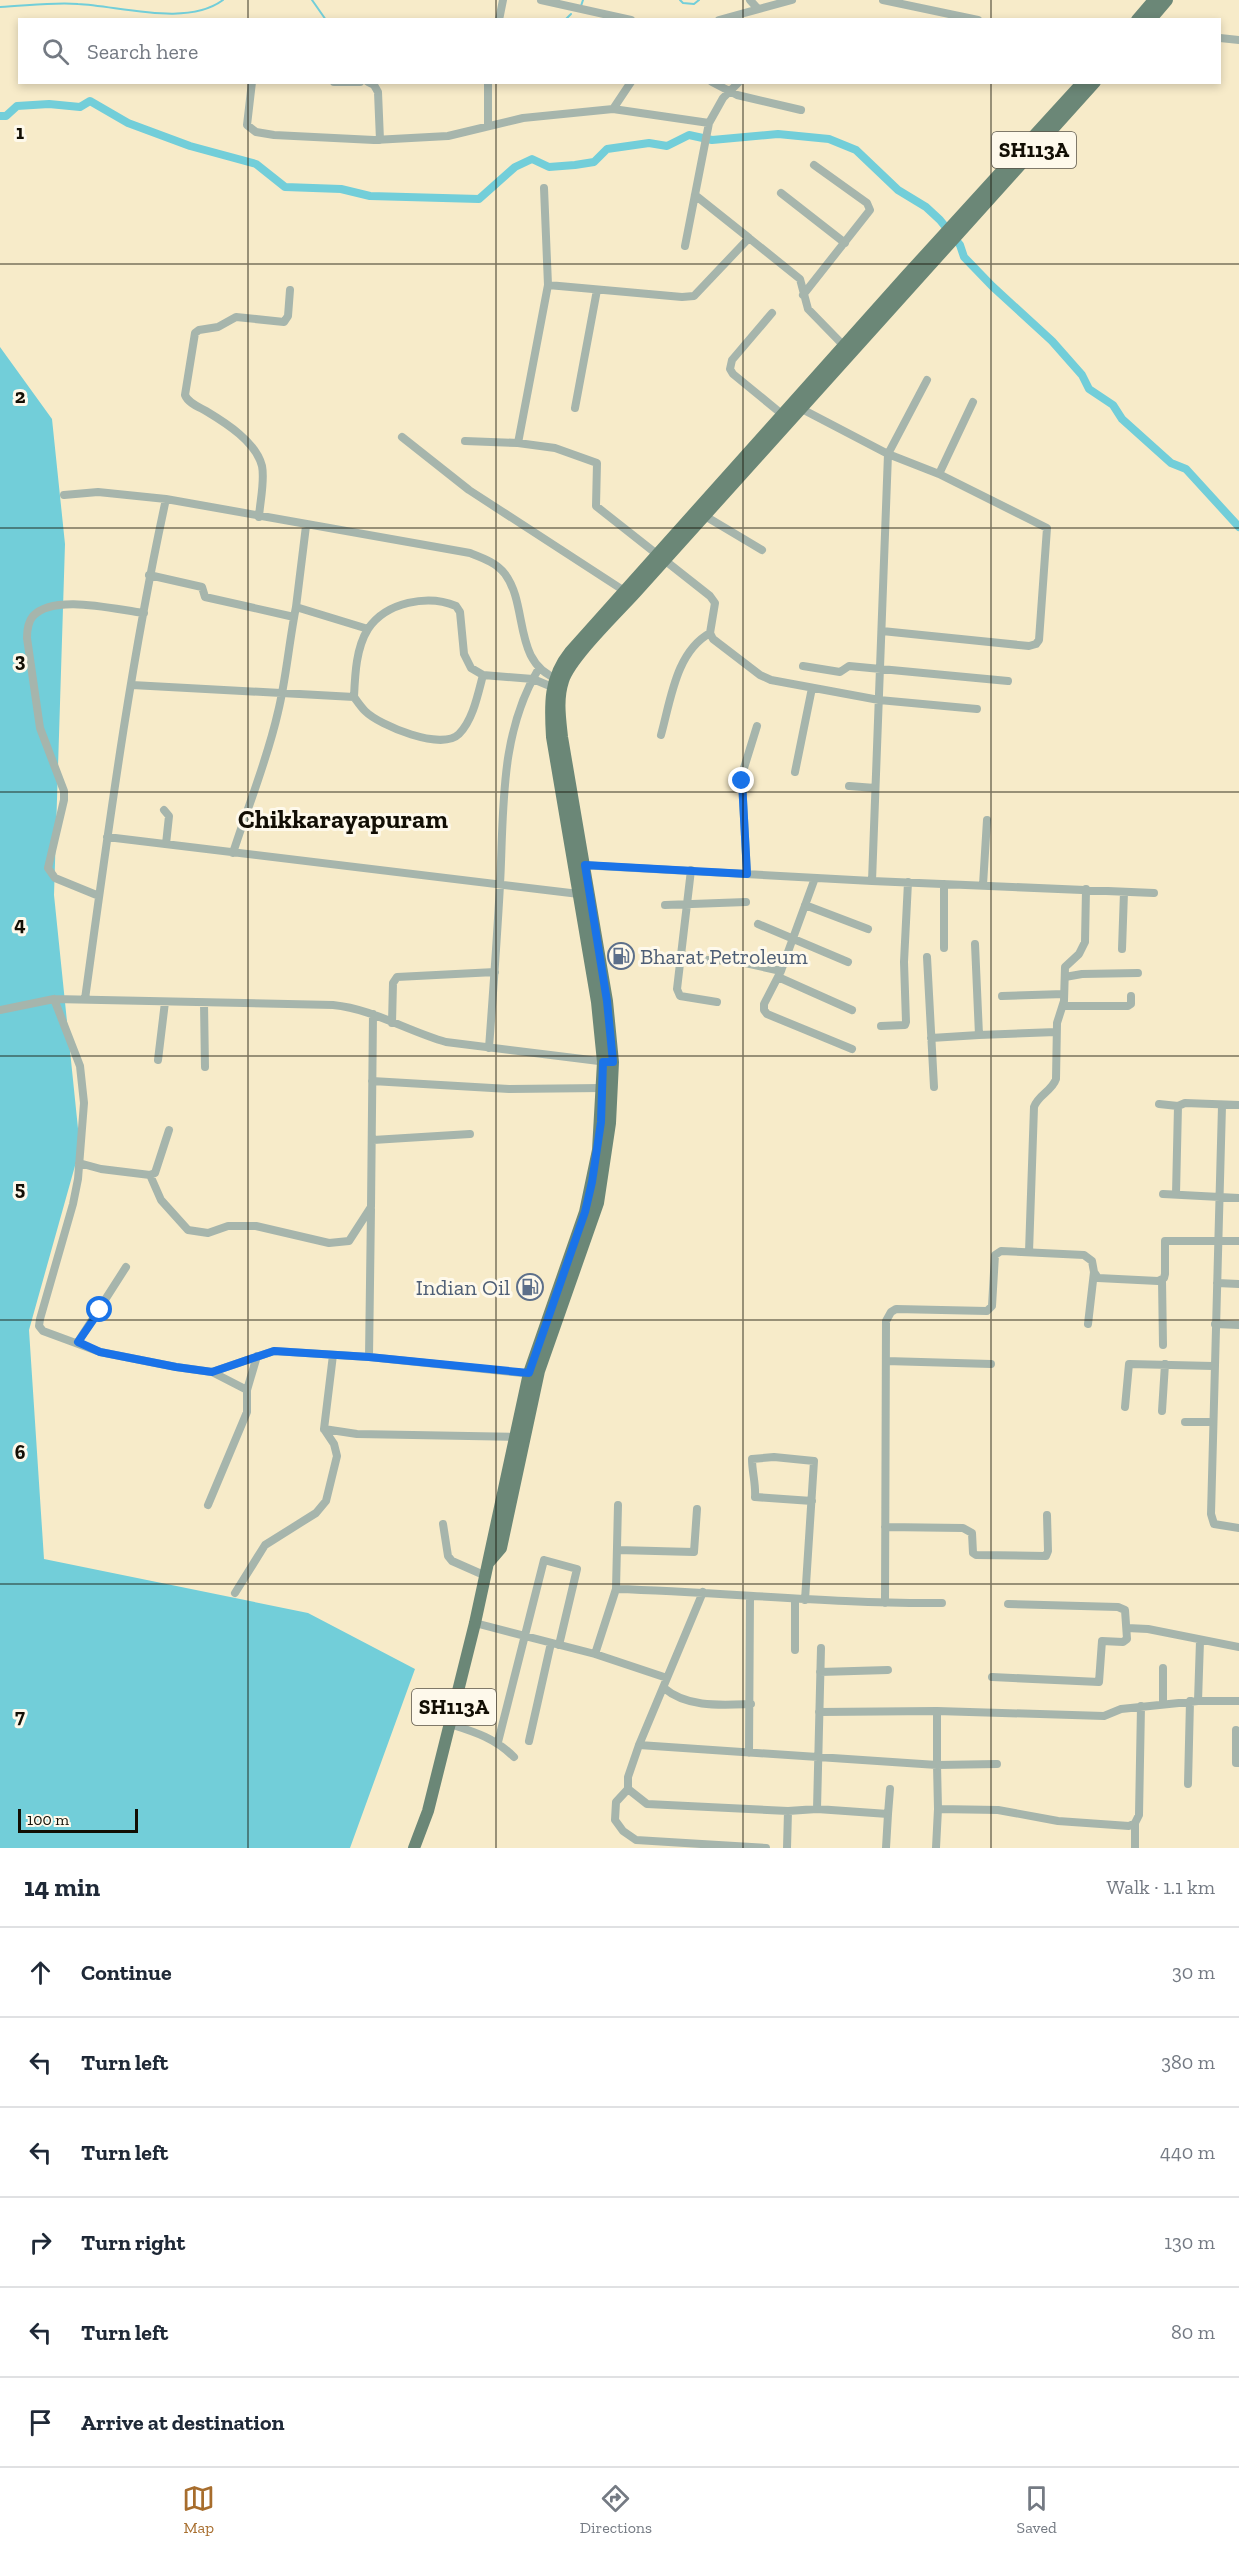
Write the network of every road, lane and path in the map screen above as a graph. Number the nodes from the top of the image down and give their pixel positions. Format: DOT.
graph roads {
  1 [pos="503,0"];
  2 [pos="541,0"];
  3 [pos="750,0"];
  4 [pos="792,0"];
  5 [pos="883,0"];
  6 [pos="1154,0"];
  7 [pos="1167,0"];
  8 [pos="758,9"];
  9 [pos="499,18"];
  10 [pos="622,18"];
  11 [pos="726,18"];
  12 [pos="968,18"];
  13 [pos="1139,18"];
  14 [pos="1152,18"];
  15 [pos="1221,38"];
  16 [pos="1239,40"];
  17 [pos="252,84"];
  18 [pos="372,84"];
  19 [pos="488,84"];
  20 [pos="630,84"];
  21 [pos="715,84"];
  22 [pos="737,84"];
  23 [pos="1081,84"];
  24 [pos="1093,84"];
  25 [pos="729,92"];
  26 [pos="613,109"];
  27 [pos="801,110"];
  28 [pos="488,125"];
  29 [pos="707,131"];
  30 [pos="380,140"];
  31 [pos="814,165"];
  32 [pos="543,188"];
  33 [pos="781,193"];
  34 [pos="695,195"];
  35 [pos="969,215"];
  36 [pos="749,237"];
  37 [pos="845,243"];
  38 [pos="686,246"];
  39 [pos="548,285"];
  40 [pos="290,291"];
  41 [pos="597,291"];
  42 [pos="803,295"];
  43 [pos="772,313"];
  44 [pos="848,350"];
  45 [pos="927,380"];
  46 [pos="973,402"];
  47 [pos="798,406"];
  48 [pos="575,408"];
  49 [pos="783,415"];
  50 [pos="402,437"];
  51 [pos="465,441"];
  52 [pos="518,443"];
  53 [pos="888,454"];
  54 [pos="939,474"];
  55 [pos="64,495"];
  56 [pos="166,499"];
  57 [pos="705,516"];
  58 [pos="259,517"];
  59 [pos="306,526"];
  60 [pos="762,550"];
  61 [pos="661,557"];
  62 [pos="149,575"];
  63 [pos="628,594"];
  64 [pos="296,608"];
  65 [pos="144,614"];
  66 [pos="294,617"];
  67 [pos="368,629"];
  68 [pos="882,631"];
  69 [pos="710,633"];
  70 [pos="803,666"];
  71 [pos="539,668"];
  72 [pos="881,670"];
  73 [pos="483,675"];
  74 [pos="532,679"];
  75 [pos="1008,681"];
  76 [pos="558,684"];
  77 [pos="132,685"];
  78 [pos="812,688"];
  79 [pos="281,694"];
  80 [pos="354,697"];
  81 [pos="879,700"];
  82 [pos="977,709"];
  83 [pos="757,726"];
  84 [pos="661,735"];
  85 [pos="795,772"];
  86 [pos="849,786"];
  87 [pos="875,788"];
  88 [pos="164,810"];
  89 [pos="987,820"];
  90 [pos="107,837"];
  91 [pos="166,844"];
  92 [pos="233,853"];
  93 [pos="579,865"];
  94 [pos="691,870"];
  95 [pos="747,874"];
  96 [pos="815,878"];
  97 [pos="872,881"];
  98 [pos="908,882"];
  99 [pos="944,884"];
  100 [pos="983,885"];
  101 [pos="500,886"];
  102 [pos="1086,890"];
  103 [pos="1124,892"];
  104 [pos="1154,893"];
  105 [pos="579,894"];
  106 [pos="99,896"];
  107 [pos="746,902"];
  108 [pos="687,904"];
  109 [pos="665,905"];
  110 [pos="805,905"];
  111 [pos="758,924"];
  112 [pos="868,929"];
  113 [pos="792,938"];
  114 [pos="975,944"];
  115 [pos="944,948"];
  116 [pos="1122,949"];
  117 [pos="927,957"];
  118 [pos="681,959"];
  119 [pos="848,962"];
  120 [pos="495,972"];
  121 [pos="1138,973"];
  122 [pos="779,974"];
  123 [pos="1065,977"];
  124 [pos="1064,994"];
  125 [pos="1002,996"];
  126 [pos="1131,996"];
  127 [pos="54,999"];
  128 [pos="85,999"];
  129 [pos="165,1002"];
  130 [pos="717,1002"];
  131 [pos="204,1003"];
  132 [pos="1063,1006"];
  133 [pos="0,1010"];
  134 [pos="852,1010"];
  135 [pos="373,1014"];
  136 [pos="392,1023"];
  137 [pos="881,1026"];
  138 [pos="1056,1032"];
  139 [pos="979,1035"];
  140 [pos="931,1038"];
  141 [pos="489,1048"];
  142 [pos="852,1049"];
  143 [pos="158,1060"];
  144 [pos="608,1062"];
  145 [pos="205,1067"];
  146 [pos="372,1082"];
  147 [pos="934,1087"];
  148 [pos="603,1088"];
  149 [pos="1159,1104"];
  150 [pos="1239,1105"];
  151 [pos="1178,1106"];
  152 [pos="1222,1106"];
  153 [pos="169,1130"];
  154 [pos="470,1134"];
  155 [pos="373,1140"];
  156 [pos="79,1163"];
  157 [pos="150,1175"];
  158 [pos="1163,1194"];
  159 [pos="1176,1194"];
  160 [pos="1219,1196"];
  161 [pos="1239,1198"];
  162 [pos="371,1207"];
  163 [pos="1218,1240"];
  164 [pos="1239,1241"];
  165 [pos="1029,1252"];
  166 [pos="126,1267"];
  167 [pos="1094,1272"];
  168 [pos="1162,1280"];
  169 [pos="1217,1283"];
  170 [pos="1239,1284"];
  171 [pos="1088,1324"];
  172 [pos="1215,1324"];
  173 [pos="1239,1325"];
  174 [pos="78,1342"];
  175 [pos="1163,1345"];
  176 [pos="333,1355"];
  177 [pos="257,1356"];
  178 [pos="369,1357"];
  179 [pos="886,1360"];
  180 [pos="991,1364"];
  181 [pos="1165,1364"];
  182 [pos="1213,1366"];
  183 [pos="212,1372"];
  184 [pos="533,1374"];
  185 [pos="247,1390"];
  186 [pos="1125,1407"];
  187 [pos="1162,1411"];
  188 [pos="1185,1422"];
  189 [pos="1212,1422"];
  190 [pos="324,1429"];
  191 [pos="520,1437"];
  192 [pos="812,1502"];
  193 [pos="618,1505"];
  194 [pos="208,1506"];
  195 [pos="697,1509"];
  196 [pos="1047,1515"];
  197 [pos="443,1524"];
  198 [pos="885,1527"];
  199 [pos="1239,1528"];
  200 [pos="617,1550"];
  201 [pos="486,1576"];
  202 [pos="616,1589"];
  203 [pos="704,1592"];
  204 [pos="235,1593"];
  205 [pos="750,1596"];
  206 [pos="795,1599"];
  207 [pos="805,1600"];
  208 [pos="885,1603"];
  209 [pos="942,1603"];
  210 [pos="1008,1604"];
  211 [pos="475,1623"];
  212 [pos="1126,1628"];
  213 [pos="524,1635"];
  214 [pos="1200,1641"];
  215 [pos="555,1644"];
  216 [pos="1239,1647"];
  217 [pos="821,1648"];
  218 [pos="795,1650"];
  219 [pos="595,1654"];
  220 [pos="1163,1668"];
  221 [pos="888,1670"];
  222 [pos="820,1672"];
  223 [pos="992,1677"];
  224 [pos="667,1678"];
  225 [pos="664,1688"];
  226 [pos="1194,1701"];
  227 [pos="1239,1701"];
  228 [pos="751,1704"];
  229 [pos="1163,1704"];
  230 [pos="1141,1706"];
  231 [pos="937,1711"];
  232 [pos="819,1712"];
  233 [pos="450,1724"];
  234 [pos="1236,1730"];
  235 [pos="529,1741"];
  236 [pos="498,1742"];
  237 [pos="639,1745"];
  238 [pos="749,1753"];
  239 [pos="818,1755"];
  240 [pos="514,1757"];
  241 [pos="1239,1763"];
  242 [pos="997,1764"];
  243 [pos="937,1765"];
  244 [pos="1188,1784"];
  245 [pos="890,1789"];
  246 [pos="628,1790"];
  247 [pos="817,1809"];
  248 [pos="939,1809"];
  249 [pos="788,1811"];
  250 [pos="888,1814"];
  251 [pos="1135,1823"];
  252 [pos="414,1848"];
  253 [pos="766,1848"];
  254 [pos="787,1848"];
  255 [pos="886,1848"];
  256 [pos="936,1848"];
  257 [pos="1135,1848"];
  1 -- 9 [label="street"];
  2 -- 10 [label="street"];
  3 -- 8 [label="street"];
  4 -- 8 [label="street"];
  5 -- 12 [label="street"];
  6 -- 13 [label="main road"];
  7 -- 14 [label="main road"];
  8 -- 11 [label="street"];
  15 -- 16 [label="street"];
  17 -- 30 [label="street"];
  18 -- 30 [label="street"];
  19 -- 28 [label="street"];
  20 -- 26 [label="street"];
  21 -- 25 [label="street"];
  22 -- 25 [label="street"];
  23 -- 35 [label="main road, SH113A"];
  24 -- 35 [label="main road, SH113A"];
  25 -- 27 [label="street"];
  25 -- 29 [label="street"];
  26 -- 28 [label="street"];
  26 -- 29 [label="street"];
  28 -- 30 [label="street"];
  29 -- 34 [label="street"];
  31 -- 37 [label="street"];
  32 -- 39 [label="street"];
  33 -- 37 [label="street"];
  34 -- 36 [label="street"];
  34 -- 38 [label="street"];
  35 -- 44 [label="main road, SH113A"];
  36 -- 41 [label="street"];
  36 -- 42 [label="street"];
  37 -- 42 [label="street"];
  39 -- 41 [label="street"];
  39 -- 52 [label="street"];
  40 -- 58 [label="street"];
  41 -- 48 [label="street"];
  42 -- 44 [label="street"];
  43 -- 49 [label="street"];
  44 -- 47 [label="main road, SH113A"];
  45 -- 53 [label="street"];
  46 -- 54 [label="street"];
  47 -- 49 [label="main road, SH113A"];
  47 -- 53 [label="street"];
  47 -- 57 [label="main road, SH113A"];
  49 -- 61 [label="main road, SH113A"];
  50 -- 63 [label="street"];
  51 -- 52 [label="street"];
  52 -- 61 [label="street"];
  53 -- 54 [label="street"];
  53 -- 68 [label="street"];
  54 -- 68 [label="street"];
  55 -- 56 [label="street"];
  56 -- 58 [label="street"];
  56 -- 62 [label="street"];
  57 -- 60 [label="street"];
  57 -- 61 [label="main road, SH113A"];
  58 -- 59 [label="street"];
  59 -- 64 [label="street"];
  59 -- 71 [label="street"];
  61 -- 63 [label="main road, SH113A"];
  61 -- 69 [label="street"];
  62 -- 65 [label="street"];
  62 -- 66 [label="street"];
  63 -- 76 [label="main road, SH113A"];
  64 -- 66 [label="street"];
  64 -- 67 [label="street"];
  65 -- 77 [label="street"];
  65 -- 106 [label="street"];
  66 -- 79 [label="street"];
  67 -- 73 [label="street"];
  67 -- 80 [label="street"];
  68 -- 72 [label="street"];
  69 -- 78 [label="street"];
  69 -- 84 [label="street"];
  70 -- 72 [label="street"];
  71 -- 74 [label="street"];
  71 -- 76 [label="street"];
  72 -- 75 [label="street"];
  72 -- 81 [label="street"];
  73 -- 74 [label="street"];
  73 -- 80 [label="street"];
  74 -- 76 [label="street"];
  74 -- 101 [label="street"];
  76 -- 93 [label="main road, SH113A"];
  77 -- 79 [label="street"];
  77 -- 90 [label="street"];
  78 -- 81 [label="street"];
  78 -- 85 [label="street"];
  79 -- 80 [label="street"];
  79 -- 92 [label="street"];
  81 -- 82 [label="street"];
  81 -- 87 [label="street"];
  83 -- 95 [label="street"];
  86 -- 87 [label="street"];
  87 -- 97 [label="street"];
  88 -- 91 [label="street"];
  89 -- 100 [label="street"];
  90 -- 91 [label="street"];
  90 -- 106 [label="street"];
  91 -- 92 [label="street"];
  92 -- 101 [label="street"];
  93 -- 94 [label="street"];
  93 -- 105 [label="main road, SH113A"];
  93 -- 144 [label="main road, SH113A"];
  94 -- 95 [label="street"];
  94 -- 108 [label="street"];
  95 -- 96 [label="street"];
  96 -- 97 [label="street"];
  96 -- 110 [label="street"];
  97 -- 98 [label="street"];
  98 -- 99 [label="street"];
  98 -- 137 [label="street"];
  99 -- 100 [label="street"];
  99 -- 115 [label="street"];
  100 -- 102 [label="street"];
  101 -- 105 [label="street"];
  101 -- 120 [label="street"];
  102 -- 103 [label="street"];
  102 -- 123 [label="street"];
  103 -- 104 [label="street"];
  103 -- 116 [label="street"];
  105 -- 144 [label="main road, SH113A"];
  106 -- 128 [label="street"];
  107 -- 108 [label="street"];
  108 -- 109 [label="street"];
  108 -- 118 [label="street"];
  110 -- 112 [label="street"];
  110 -- 113 [label="street"];
  111 -- 113 [label="street"];
  113 -- 119 [label="street"];
  113 -- 122 [label="street"];
  114 -- 139 [label="street"];
  117 -- 140 [label="street"];
  118 -- 122 [label="street"];
  118 -- 130 [label="street"];
  120 -- 136 [label="street"];
  120 -- 141 [label="street"];
  121 -- 123 [label="street"];
  122 -- 134 [label="street"];
  122 -- 142 [label="street"];
  123 -- 124 [label="street"];
  124 -- 125 [label="street"];
  124 -- 132 [label="street"];
  126 -- 132 [label="street"];
  127 -- 128 [label="street"];
  127 -- 133 [label="street"];
  127 -- 156 [label="street"];
  128 -- 129 [label="street"];
  129 -- 131 [label="street"];
  129 -- 143 [label="street"];
  131 -- 135 [label="street"];
  131 -- 145 [label="street"];
  132 -- 138 [label="street"];
  135 -- 136 [label="street"];
  135 -- 146 [label="street"];
  136 -- 141 [label="street"];
  138 -- 139 [label="street"];
  138 -- 165 [label="street"];
  139 -- 140 [label="street"];
  140 -- 147 [label="street"];
  141 -- 144 [label="street"];
  144 -- 148 [label="main road, SH113A"];
  144 -- 184 [label="main road, SH113A"];
  146 -- 148 [label="street"];
  146 -- 155 [label="street"];
  148 -- 184 [label="main road, SH113A"];
  149 -- 151 [label="street"];
  150 -- 152 [label="street"];
  151 -- 152 [label="street"];
  151 -- 159 [label="street"];
  152 -- 160 [label="street"];
  153 -- 157 [label="street"];
  154 -- 155 [label="street"];
  155 -- 162 [label="street"];
  156 -- 157 [label="street"];
  156 -- 174 [label="street"];
  157 -- 162 [label="street"];
  158 -- 159 [label="street"];
  159 -- 160 [label="street"];
  160 -- 161 [label="street"];
  160 -- 163 [label="street"];
  162 -- 178 [label="street"];
  163 -- 164 [label="street"];
  163 -- 168 [label="street"];
  163 -- 169 [label="street"];
  165 -- 167 [label="street"];
  165 -- 179 [label="street"];
  166 -- 174 [label="street"];
  167 -- 168 [label="street"];
  167 -- 171 [label="street"];
  168 -- 175 [label="street"];
  169 -- 170 [label="street"];
  169 -- 172 [label="street"];
  172 -- 173 [label="street"];
  172 -- 182 [label="street"];
  174 -- 183 [label="street"];
  176 -- 177 [label="street"];
  176 -- 178 [label="street"];
  176 -- 190 [label="street"];
  177 -- 183 [label="street"];
  177 -- 185 [label="street"];
  178 -- 184 [label="street"];
  179 -- 180 [label="street"];
  179 -- 198 [label="street"];
  181 -- 182 [label="street"];
  181 -- 186 [label="street"];
  181 -- 187 [label="street"];
  182 -- 189 [label="street"];
  183 -- 185 [label="street"];
  184 -- 191 [label="main road, SH113A"];
  185 -- 194 [label="street"];
  188 -- 189 [label="street"];
  189 -- 199 [label="street"];
  190 -- 191 [label="street"];
  190 -- 204 [label="street"];
  191 -- 201 [label="main road, SH113A"];
  192 -- 192 [label="street"];
  192 -- 207 [label="street"];
  193 -- 200 [label="street"];
  195 -- 200 [label="street"];
  196 -- 198 [label="street"];
  197 -- 201 [label="street"];
  198 -- 208 [label="street"];
  200 -- 202 [label="street"];
  201 -- 211 [label="main road, SH113A"];
  202 -- 203 [label="street"];
  202 -- 219 [label="street"];
  203 -- 205 [label="street"];
  203 -- 224 [label="street"];
  205 -- 206 [label="street"];
  205 -- 228 [label="street"];
  206 -- 207 [label="street"];
  206 -- 218 [label="street"];
  207 -- 208 [label="street"];
  208 -- 209 [label="street"];
  210 -- 212 [label="street"];
  211 -- 213 [label="street"];
  211 -- 233 [label="main road, SH113A"];
  212 -- 214 [label="street"];
  212 -- 223 [label="street"];
  213 -- 215 [label="street"];
  213 -- 215 [label="street"];
  213 -- 236 [label="street"];
  214 -- 216 [label="street"];
  214 -- 226 [label="street"];
  215 -- 219 [label="street"];
  215 -- 235 [label="street"];
  217 -- 222 [label="street"];
  219 -- 224 [label="street"];
  220 -- 229 [label="street"];
  221 -- 222 [label="street"];
  222 -- 232 [label="street"];
  224 -- 225 [label="street"];
  225 -- 228 [label="street"];
  225 -- 237 [label="street"];
  226 -- 227 [label="street"];
  226 -- 229 [label="street"];
  226 -- 244 [label="street"];
  228 -- 238 [label="street"];
  229 -- 230 [label="street"];
  230 -- 231 [label="street"];
  230 -- 251 [label="street"];
  231 -- 232 [label="street"];
  231 -- 243 [label="street"];
  232 -- 239 [label="street"];
  233 -- 236 [label="street"];
  233 -- 252 [label="main road, SH113A"];
  234 -- 241 [label="street"];
  236 -- 240 [label="street"];
  237 -- 238 [label="street"];
  237 -- 246 [label="street"];
  238 -- 239 [label="street"];
  239 -- 243 [label="street"];
  239 -- 247 [label="street"];
  242 -- 243 [label="street"];
  243 -- 248 [label="street"];
  245 -- 250 [label="street"];
  246 -- 249 [label="street"];
  246 -- 253 [label="street"];
  247 -- 249 [label="street"];
  247 -- 250 [label="street"];
  248 -- 251 [label="street"];
  248 -- 256 [label="street"];
  249 -- 254 [label="street"];
  250 -- 255 [label="street"];
  251 -- 257 [label="street"];
}
